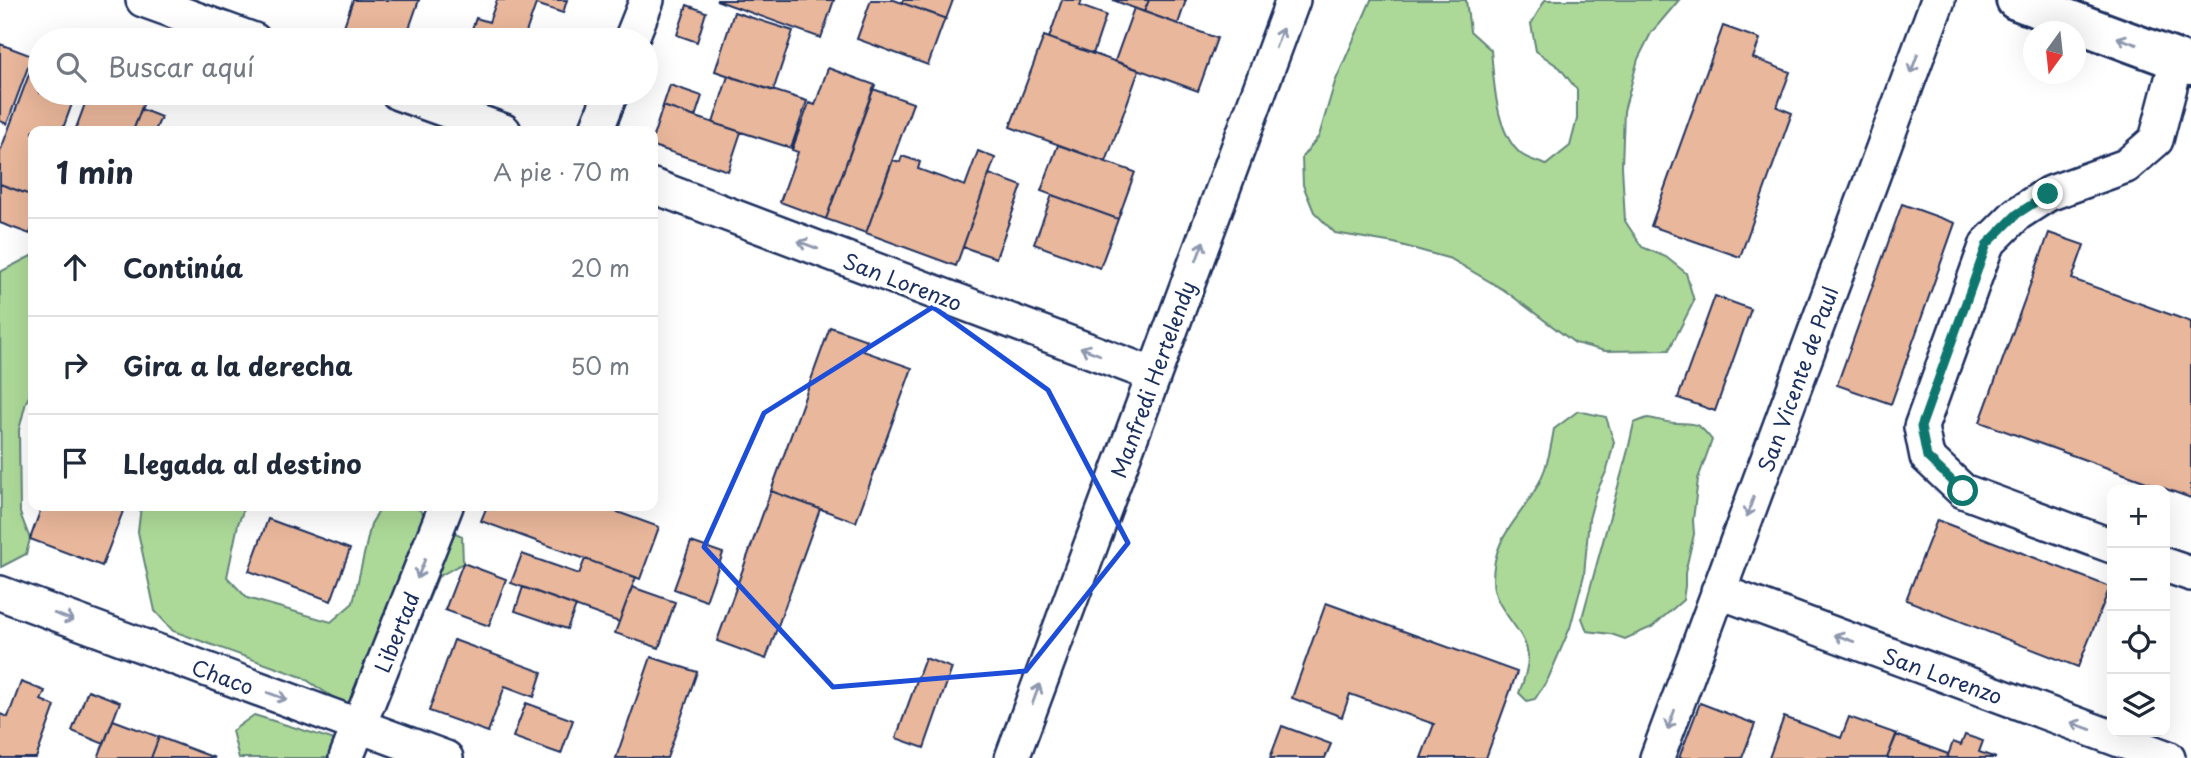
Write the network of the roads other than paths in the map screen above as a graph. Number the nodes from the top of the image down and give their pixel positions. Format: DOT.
graph roads {
  1 [pos="144,0"];
  2 [pos="647,0"];
  3 [pos="1293,0"];
  4 [pos="1938,0"];
  5 [pos="2016,0"];
  6 [pos="221,28"];
  7 [pos="636,28"];
  8 [pos="2184,63"];
  9 [pos="431,105"];
  10 [pos="606,105"];
  11 [pos="490,126"];
  12 [pos="598,126"];
  13 [pos="658,188"];
  14 [pos="1154,375"];
  15 [pos="444,511"];
  16 [pos="2107,543"];
  17 [pos="2170,567"];
  18 [pos="2191,574"];
  19 [pos="1718,591"];
  20 [pos="0,593"];
  21 [pos="358,725"];
  22 [pos="346,758"];
  23 [pos="446,758"];
  24 [pos="1012,758"];
  25 [pos="1657,758"];
  26 [pos="2168,758"];
  1 -- 6 [label="street"];
  2 -- 7 [label="street"];
  14 -- 3 [label="street, Manfredi Hertelendy, one-way"];
  4 -- 19 [label="street, San Vicente de Paul, one-way"];
  8 -- 5 [label="main road, one-way"];
  8 -- 16 [label="street"];
  9 -- 11 [label="street"];
  10 -- 12 [label="street"];
  14 -- 13 [label="street, San Lorenzo, one-way"];
  24 -- 14 [label="street, Manfredi Hertelendy, one-way"];
  15 -- 21 [label="street, Libertad, one-way"];
  17 -- 18 [label="street"];
  19 -- 25 [label="street, San Vicente de Paul, one-way"];
  26 -- 19 [label="street, San Lorenzo, one-way"];
  20 -- 21 [label="street, Chaco, one-way"];
  21 -- 22 [label="street, Libertad"];
  21 -- 23 [label="street, Chaco"];
}
